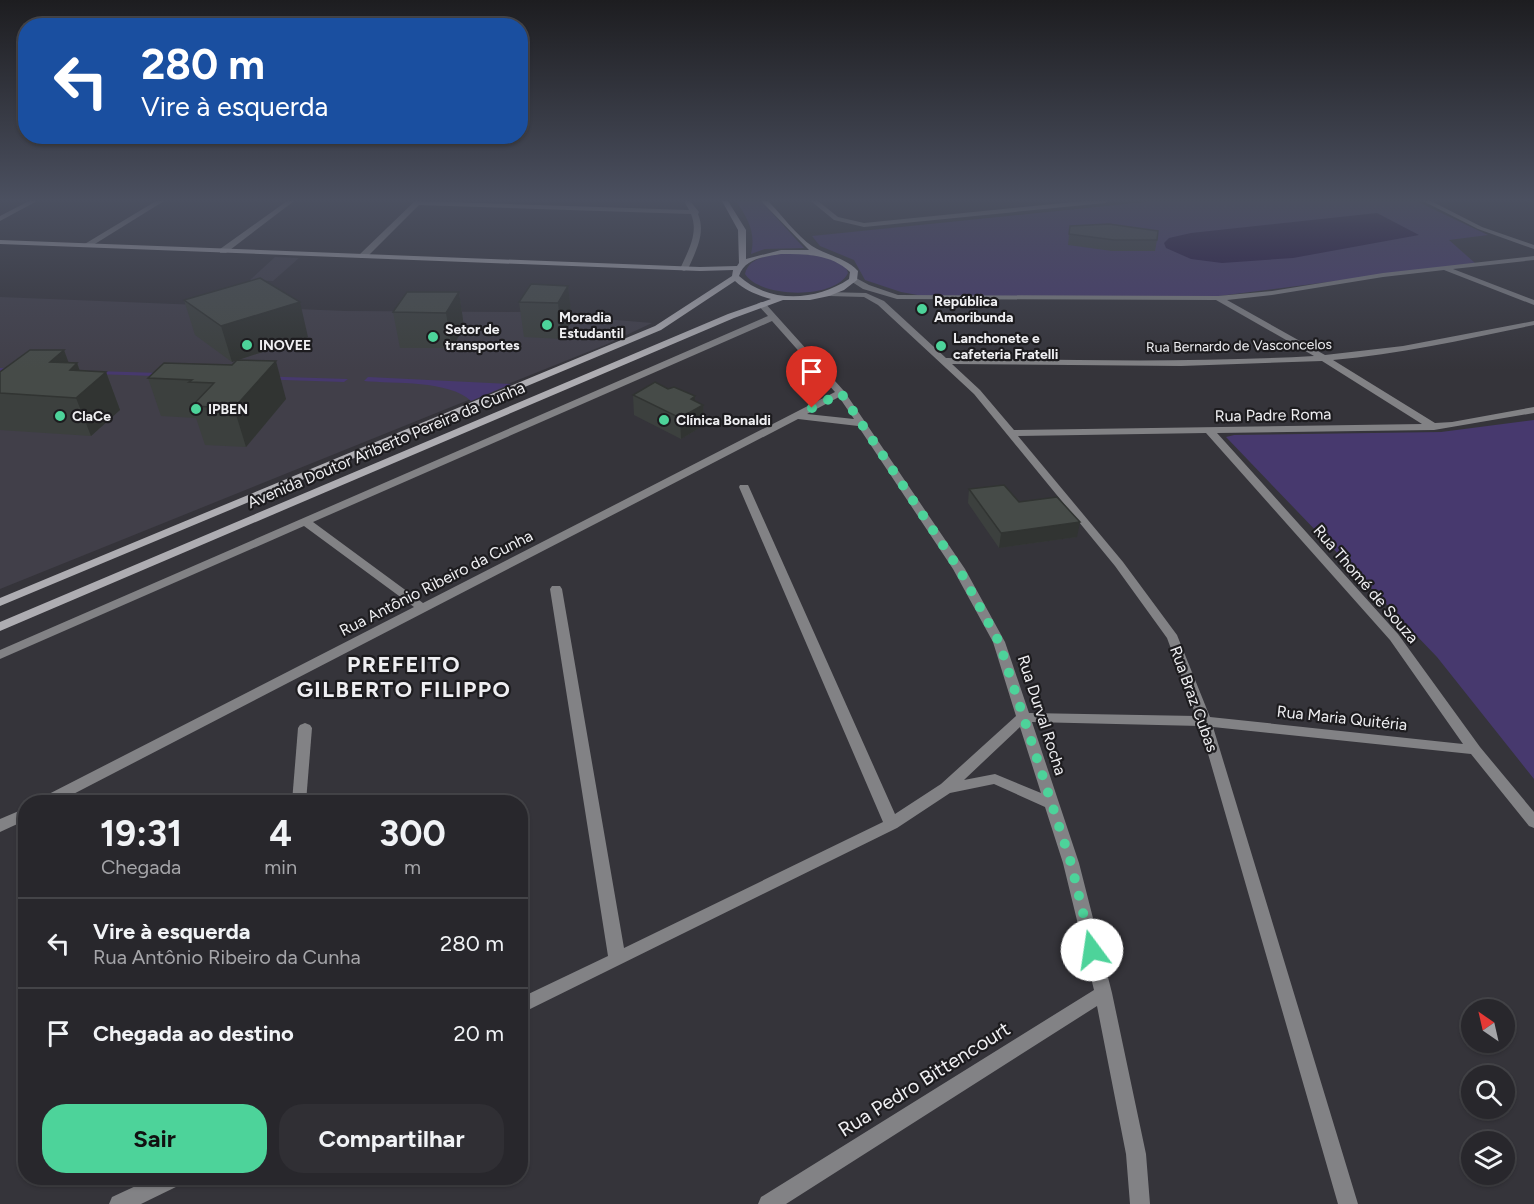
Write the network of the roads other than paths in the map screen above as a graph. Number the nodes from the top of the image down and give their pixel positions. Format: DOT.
graph roads {
  1 [pos="392,257"];
  2 [pos="689,257"];
  3 [pos="739,257"];
  4 [pos="759,257"];
  5 [pos="830,257"];
  6 [pos="1534,258"];
  7 [pos="684,269"];
  8 [pos="1445,269"];
  9 [pos="737,271"];
  10 [pos="853,280"];
  11 [pos="829,294"];
  12 [pos="787,297"];
  13 [pos="910,297"];
  14 [pos="1218,298"];
  15 [pos="1534,303"];
  16 [pos="760,304"];
  17 [pos="890,311"];
  18 [pos="772,317"];
  19 [pos="1534,323"];
  20 [pos="1324,358"];
  21 [pos="942,361"];
  22 [pos="841,393"];
  23 [pos="1534,410"];
  24 [pos="798,416"];
  25 [pos="861,423"];
  26 [pos="1434,427"];
  27 [pos="1209,430"];
  28 [pos="1011,434"];
  29 [pos="744,487"];
  30 [pos="304,521"];
  31 [pos="556,589"];
  32 [pos="0,602"];
  33 [pos="424,609"];
  34 [pos="0,627"];
  35 [pos="0,655"];
  36 [pos="1023,717"];
  37 [pos="1205,721"];
  38 [pos="305,728"];
  39 [pos="1475,750"];
  40 [pos="946,788"];
  41 [pos="60,795"];
  42 [pos="300,795"];
  43 [pos="1052,804"];
  44 [pos="18,817"];
  45 [pos="1534,822"];
  46 [pos="892,824"];
  47 [pos="0,826"];
  48 [pos="616,959"];
  49 [pos="1103,993"];
  50 [pos="528,1002"];
  51 [pos="158,1185"];
  52 [pos="119,1204"];
  53 [pos="768,1204"];
  54 [pos="1140,1204"];
  55 [pos="1348,1204"];
  1 -- 7 [label="main road"];
  2 -- 7 [label="street"];
  3 -- 9 [label="main road"];
  4 -- 9 [label="main road"];
  5 -- 10 [label="main road"];
  6 -- 8 [label="street"];
  7 -- 9 [label="main road"];
  8 -- 14 [label="street"];
  8 -- 15 [label="street"];
  9 -- 12 [label="main road"];
  9 -- 32 [label="main road, Avenida Doutor Ariberto Pereira da Cunha"];
  10 -- 11 [label="main road"];
  10 -- 13 [label="street"];
  11 -- 12 [label="main road"];
  11 -- 17 [label="street, Rua Braz Cubas"];
  12 -- 16 [label="main road, Avenida Doutor Ariberto Pereira da Cunha"];
  13 -- 14 [label="street"];
  13 -- 17 [label="street"];
  14 -- 20 [label="street"];
  16 -- 18 [label="street, Rua Durval Rocha"];
  16 -- 34 [label="main road, Avenida Doutor Ariberto Pereira da Cunha"];
  17 -- 21 [label="street, Rua Braz Cubas"];
  18 -- 22 [label="street, Rua Durval Rocha"];
  18 -- 30 [label="street"];
  19 -- 20 [label="street, Rua Bernardo de Vasconcelos"];
  20 -- 21 [label="street, Rua Bernardo de Vasconcelos"];
  20 -- 26 [label="street"];
  21 -- 28 [label="street, Rua Braz Cubas"];
  22 -- 24 [label="street, Rua Antônio Ribeiro da Cunha"];
  22 -- 25 [label="street, Rua Durval Rocha"];
  23 -- 26 [label="street, Rua Padre Roma"];
  24 -- 25 [label="street"];
  24 -- 33 [label="street, Rua Antônio Ribeiro da Cunha"];
  25 -- 36 [label="street, Rua Durval Rocha"];
  26 -- 27 [label="street, Rua Padre Roma"];
  27 -- 28 [label="street, Rua Padre Roma"];
  27 -- 39 [label="street, Rua Thomé de Souza"];
  28 -- 37 [label="street, Rua Braz Cubas"];
  29 -- 46 [label="street"];
  30 -- 33 [label="street"];
  30 -- 35 [label="street"];
  31 -- 48 [label="street"];
  33 -- 41 [label="street, Rua Antônio Ribeiro da Cunha"];
  36 -- 37 [label="street, Rua Maria Quitéria"];
  36 -- 40 [label="street"];
  36 -- 43 [label="street, Rua Durval Rocha"];
  37 -- 39 [label="street, Rua Maria Quitéria"];
  37 -- 55 [label="street, Rua Braz Cubas"];
  38 -- 42 [label="street"];
  39 -- 45 [label="street, Rua Thomé de Souza"];
  40 -- 43 [label="street"];
  40 -- 46 [label="street"];
  43 -- 49 [label="street, Rua Durval Rocha"];
  44 -- 47 [label="street"];
  46 -- 48 [label="street"];
  48 -- 50 [label="street"];
  49 -- 53 [label="street, Rua Pedro Bittencourt"];
  49 -- 54 [label="street, Rua Durval Rocha"];
  51 -- 52 [label="street"];
}
